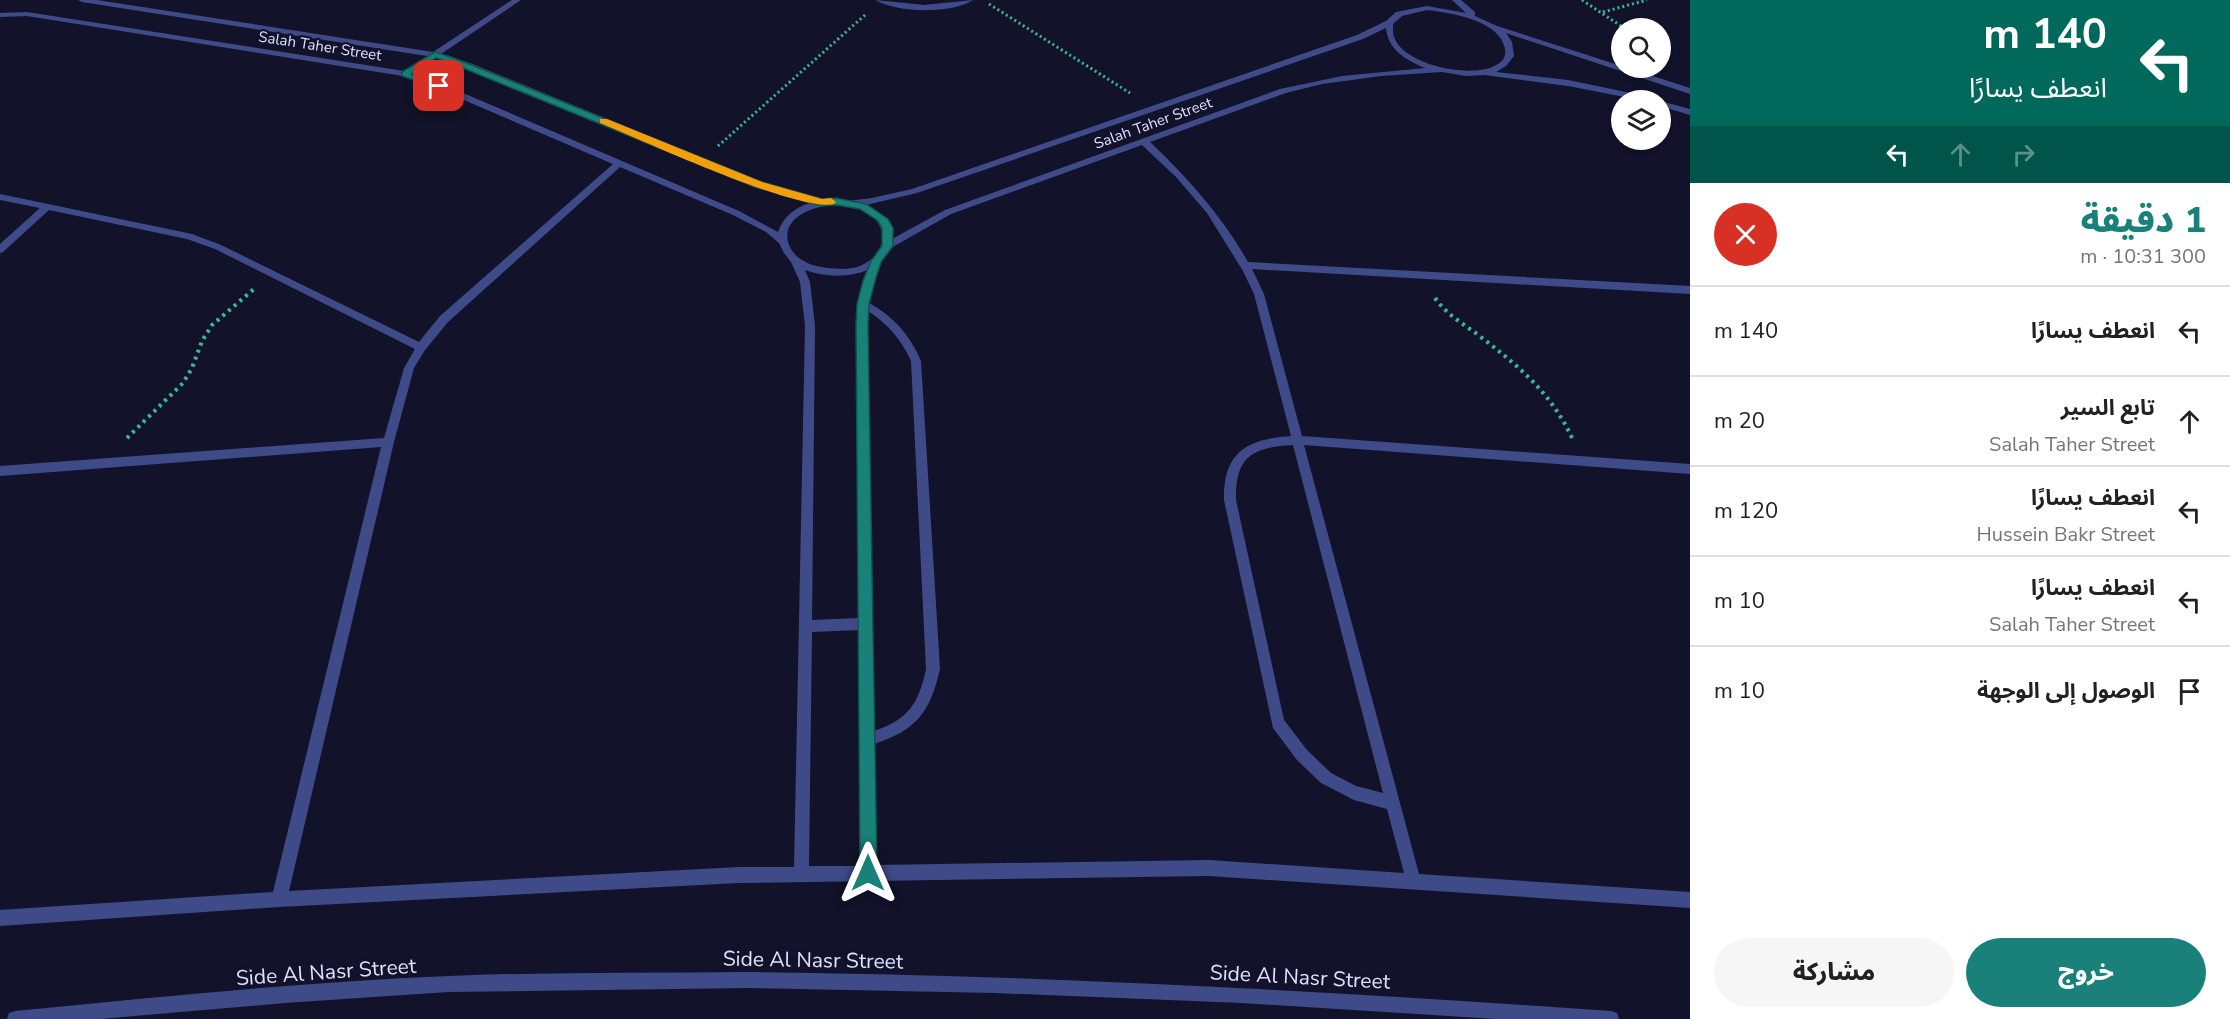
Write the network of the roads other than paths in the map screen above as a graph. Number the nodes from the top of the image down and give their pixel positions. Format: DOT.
graph roads {
  1 [pos="82,0"];
  2 [pos="516,0"];
  3 [pos="880,0"];
  4 [pos="969,0"];
  5 [pos="1456,0"];
  6 [pos="0,15"];
  7 [pos="1480,20"];
  8 [pos="1389,23"];
  9 [pos="1493,27"];
  10 [pos="435,55"];
  11 [pos="1441,70"];
  12 [pos="1483,73"];
  13 [pos="405,74"];
  14 [pos="1690,91"];
  15 [pos="1611,92"];
  16 [pos="1671,106"];
  17 [pos="1690,112"];
  18 [pos="1143,141"];
  19 [pos="619,163"];
  20 [pos="0,196"];
  21 [pos="850,202"];
  22 [pos="821,203"];
  23 [pos="48,206"];
  24 [pos="783,241"];
  25 [pos="887,246"];
  26 [pos="0,250"];
  27 [pos="876,261"];
  28 [pos="796,262"];
  29 [pos="1246,265"];
  30 [pos="1690,290"];
  31 [pos="863,304"];
  32 [pos="421,347"];
  33 [pos="1297,440"];
  34 [pos="388,442"];
  35 [pos="1690,469"];
  36 [pos="0,471"];
  37 [pos="866,624"];
  38 [pos="805,626"];
  39 [pos="867,740"];
  40 [pos="1393,803"];
  41 [pos="868,873"];
  42 [pos="801,875"];
  43 [pos="1413,880"];
  44 [pos="279,899"];
  45 [pos="1690,900"];
  46 [pos="0,918"];
  47 [pos="15,1019"];
  48 [pos="1611,1019"];
  1 -- 10 [label="street, Salah Taher Street"];
  2 -- 10 [label="street"];
  3 -- 4 [label="street"];
  5 -- 7 [label="street"];
  6 -- 13 [label="street, Salah Taher Street"];
  7 -- 8 [label="street, Salah Taher Street"];
  7 -- 9 [label="street"];
  8 -- 11 [label="street"];
  8 -- 21 [label="street, Salah Taher Street"];
  9 -- 12 [label="street"];
  9 -- 14 [label="street"];
  10 -- 13 [label="street"];
  10 -- 22 [label="street, Salah Taher Street"];
  11 -- 12 [label="street"];
  11 -- 18 [label="street, Salah Taher Street"];
  12 -- 15 [label="street"];
  13 -- 19 [label="street, Salah Taher Street"];
  16 -- 17 [label="street"];
  18 -- 25 [label="street, Salah Taher Street"];
  18 -- 29 [label="street"];
  19 -- 24 [label="street, Salah Taher Street"];
  19 -- 32 [label="street"];
  20 -- 23 [label="street"];
  21 -- 22 [label="street"];
  21 -- 25 [label="street"];
  22 -- 24 [label="street"];
  23 -- 26 [label="street"];
  23 -- 32 [label="street"];
  24 -- 28 [label="street"];
  25 -- 27 [label="street"];
  27 -- 28 [label="street"];
  27 -- 31 [label="street"];
  28 -- 38 [label="street"];
  29 -- 30 [label="street"];
  29 -- 33 [label="street"];
  31 -- 37 [label="street"];
  31 -- 39 [label="street"];
  32 -- 34 [label="street"];
  33 -- 35 [label="street"];
  33 -- 40 [label="street"];
  33 -- 40 [label="street"];
  34 -- 36 [label="street"];
  34 -- 44 [label="street"];
  37 -- 38 [label="street"];
  37 -- 39 [label="street"];
  38 -- 42 [label="street"];
  39 -- 41 [label="street"];
  40 -- 43 [label="street"];
  41 -- 42 [label="street"];
  41 -- 43 [label="street"];
  42 -- 44 [label="street"];
  43 -- 45 [label="street"];
  44 -- 46 [label="street"];
  47 -- 48 [label="street, Side Al Nasr Street"];
}
